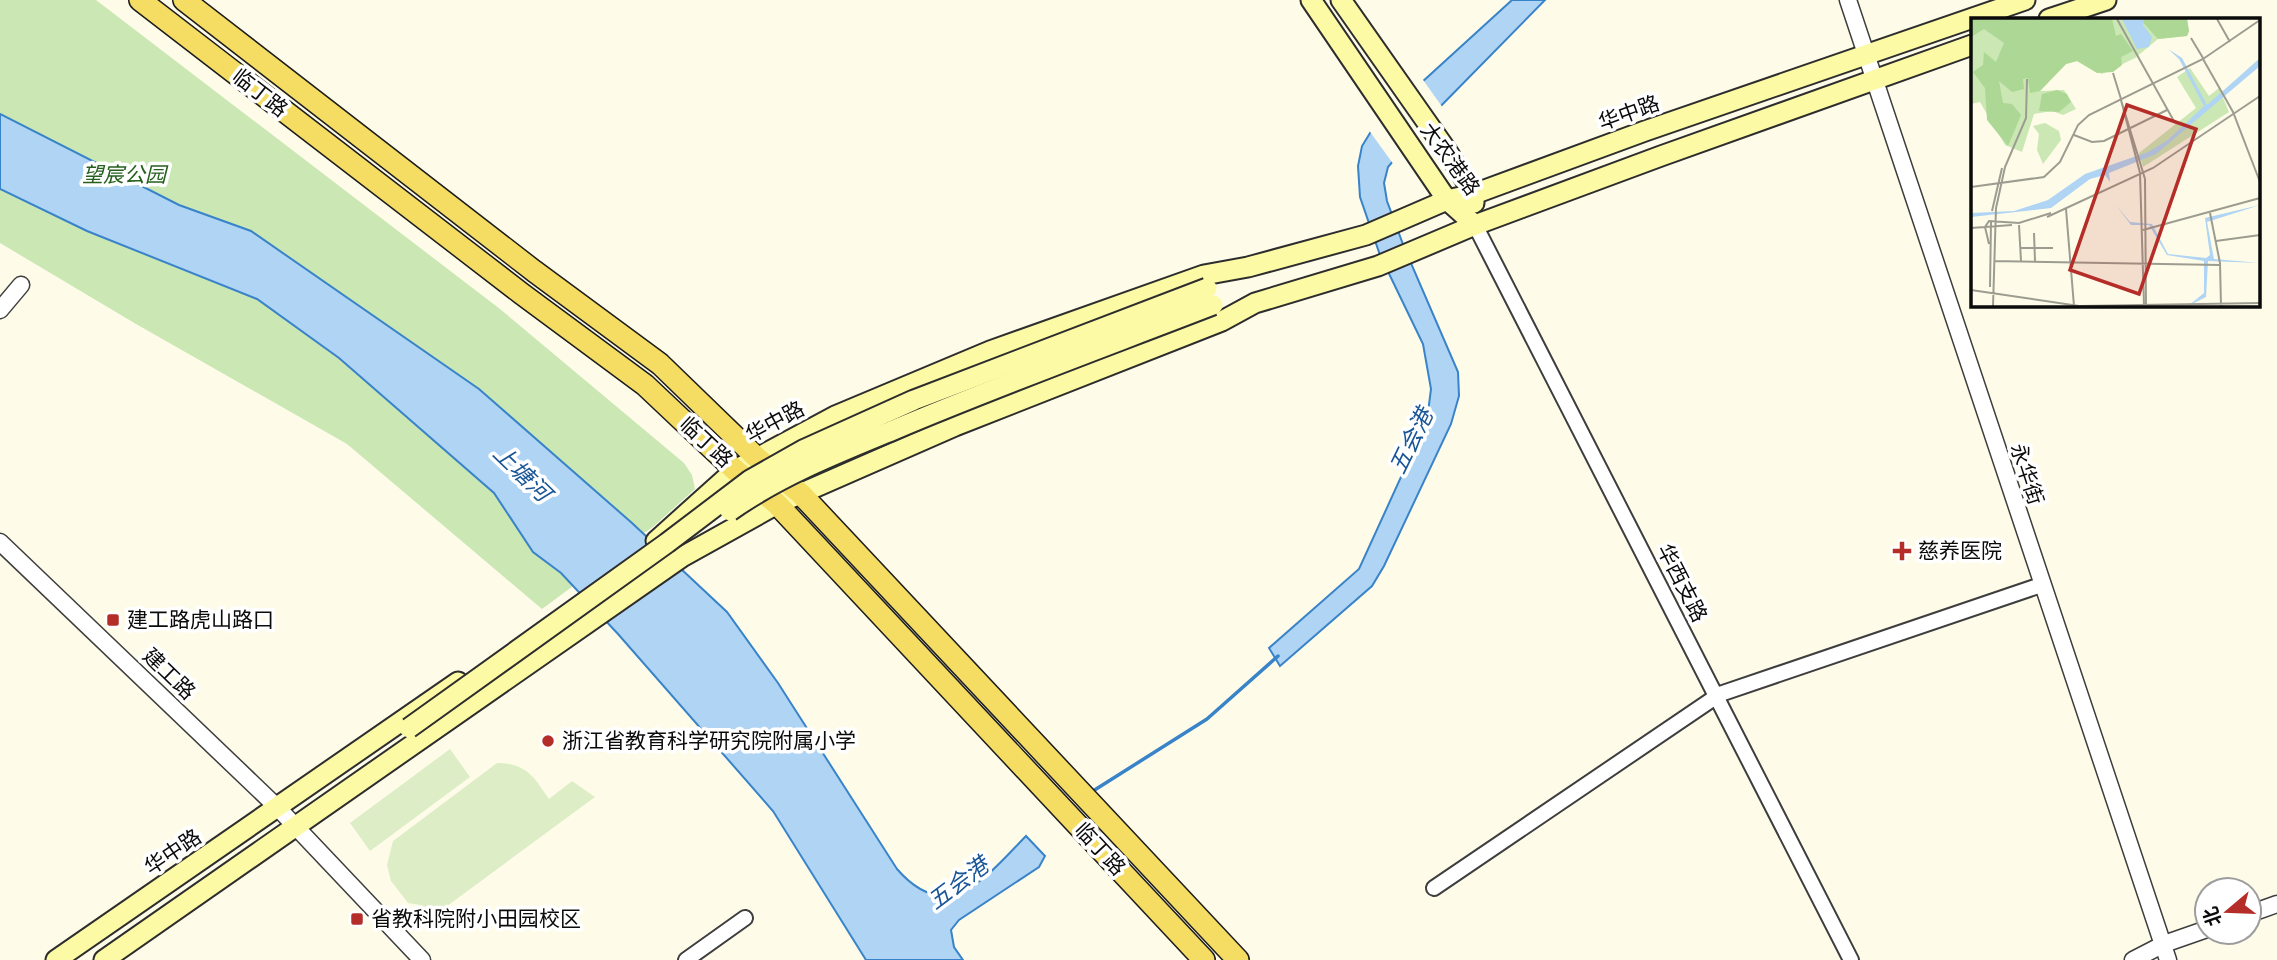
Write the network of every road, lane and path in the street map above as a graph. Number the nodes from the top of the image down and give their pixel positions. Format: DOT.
graph roads {
  1 [pos="140,0"];
  2 [pos="184,0"];
  3 [pos="1311,0"];
  4 [pos="1341,0"];
  5 [pos="1848,0"];
  6 [pos="2025,0"];
  7 [pos="2106,0"];
  8 [pos="1973,18"];
  9 [pos="2052,18"];
  10 [pos="1971,19"];
  11 [pos="1971,45"];
  12 [pos="1865,55"];
  13 [pos="1874,79"];
  14 [pos="1474,194"];
  15 [pos="1447,200"];
  16 [pos="1475,225"];
  17 [pos="1248,267"];
  18 [pos="21,285"];
  19 [pos="1210,296"];
  20 [pos="1255,303"];
  21 [pos="0,310"];
  22 [pos="756,457"];
  23 [pos="735,470"];
  24 [pos="801,494"];
  25 [pos="777,505"];
  26 [pos="0,542"];
  27 [pos="2041,585"];
  28 [pos="1717,696"];
  29 [pos="412,731"];
  30 [pos="316,781"];
  31 [pos="329,802"];
  32 [pos="278,808"];
  33 [pos="294,826"];
  34 [pos="1434,888"];
  35 [pos="745,918"];
  36 [pos="2193,937"];
  37 [pos="2166,952"];
  38 [pos="56,960"];
  39 [pos="104,960"];
  40 [pos="422,960"];
  41 [pos="686,960"];
  42 [pos="1204,960"];
  43 [pos="1238,960"];
  44 [pos="1851,960"];
  45 [pos="2133,960"];
  1 -- 23 [label="main road, 临丁路"];
  2 -- 22 [label="main road, 临丁路"];
  3 -- 15 [label="main road, 大农港路"];
  4 -- 14 [label="main road, 大农港路"];
  5 -- 12 [label="street, 永华街"];
  6 -- 8 [label="main road, 华中路"];
  7 -- 9 [label="main road"];
  10 -- 12 [label="main road, 华中路"];
  11 -- 13 [label="main road, 华中路"];
  12 -- 13 [label="street, 永华街"];
  12 -- 14 [label="main road, 华中路"];
  13 -- 16 [label="main road, 华中路"];
  13 -- 27 [label="street, 永华街"];
  14 -- 15 [label="main road, 华中路"];
  14 -- 16 [label="main road, 大农港路"];
  15 -- 16 [label="main road, 大农港路"];
  15 -- 17 [label="main road, 华中路"];
  16 -- 20 [label="main road, 华中路"];
  16 -- 28 [label="street, 华西支路"];
  17 -- 19 [label="main road, 华中路"];
  17 -- 22 [label="main road, 华中路"];
  18 -- 21 [label="street"];
  19 -- 20 [label="main road, 华中路"];
  19 -- 29 [label="main road, 华中路, bridge"];
  20 -- 24 [label="main road, 华中路"];
  22 -- 23 [label="main road, 华中路"];
  22 -- 24 [label="main road, 临丁路"];
  23 -- 25 [label="main road, 临丁路"];
  23 -- 30 [label="main road, 华中路"];
  24 -- 25 [label="main road, 华中路"];
  24 -- 43 [label="main road, 临丁路"];
  25 -- 31 [label="main road, 华中路"];
  25 -- 42 [label="main road, 临丁路"];
  26 -- 32 [label="street, 建工路"];
  27 -- 28 [label="street"];
  27 -- 37 [label="street, 永华街"];
  28 -- 34 [label="street"];
  28 -- 44 [label="street, 华西支路"];
  29 -- 30 [label="main road, 华中路"];
  29 -- 31 [label="main road, 华中路"];
  30 -- 32 [label="main road, 华中路"];
  31 -- 33 [label="main road, 华中路"];
  32 -- 33 [label="street, 建工路"];
  32 -- 38 [label="main road, 华中路"];
  33 -- 39 [label="main road, 华中路"];
  33 -- 40 [label="street"];
  35 -- 41 [label="street"];
  36 -- 37 [label="street"];
  37 -- 45 [label="street"];
}
